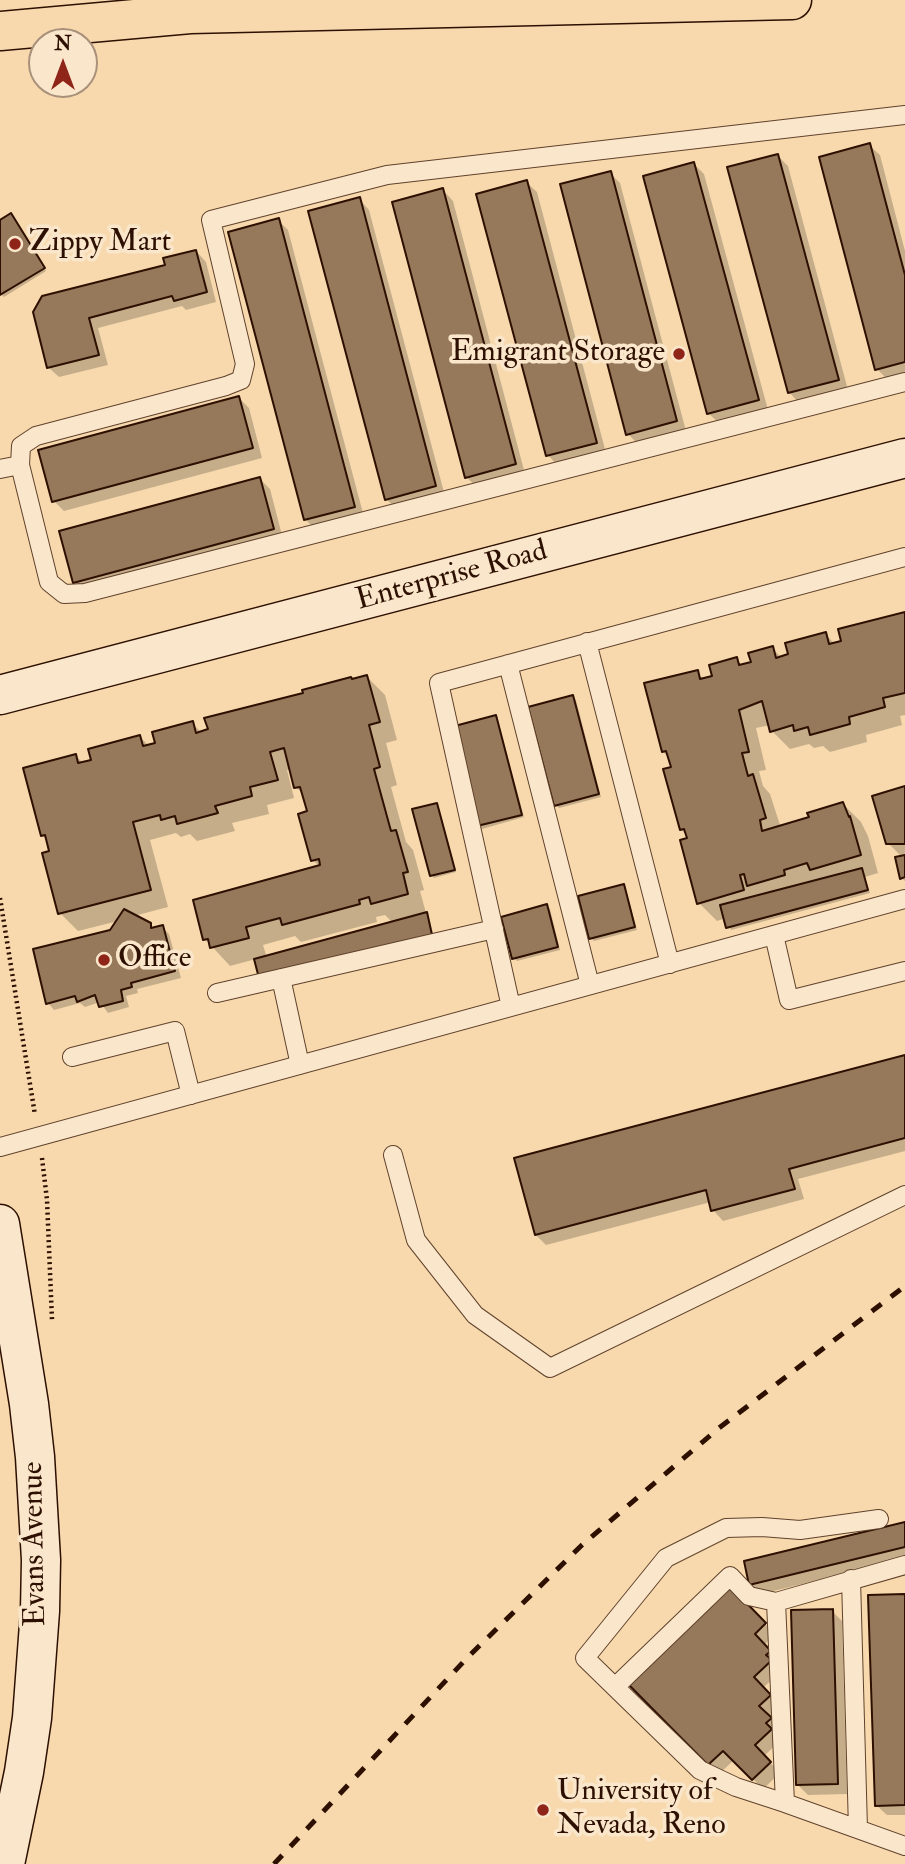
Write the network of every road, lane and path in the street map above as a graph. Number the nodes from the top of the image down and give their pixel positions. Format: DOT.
graph roads {
  1 [pos="792,0"];
  2 [pos="0,31"];
  3 [pos="905,115"];
  4 [pos="905,382"];
  5 [pos="905,458"];
  6 [pos="20,465"];
  7 [pos="0,469"];
  8 [pos="905,557"];
  9 [pos="587,642"];
  10 [pos="508,664"];
  11 [pos="0,695"];
  12 [pos="0,898"];
  13 [pos="905,899"];
  14 [pos="494,929"];
  15 [pos="774,935"];
  16 [pos="670,964"];
  17 [pos="905,971"];
  18 [pos="281,978"];
  19 [pos="590,985"];
  20 [pos="217,993"];
  21 [pos="512,1007"];
  22 [pos="72,1056"];
  23 [pos="300,1065"];
  24 [pos="191,1094"];
  25 [pos="39,1136"];
  26 [pos="0,1147"];
  27 [pos="393,1155"];
  28 [pos="905,1195"];
  29 [pos="47,1200"];
  30 [pos="0,1224"];
  31 [pos="880,1519"];
  32 [pos="905,1565"];
  33 [pos="851,1579"];
  34 [pos="776,1602"];
  35 [pos="615,1687"];
  36 [pos="785,1803"];
  37 [pos="858,1829"];
  38 [pos="905,1846"];
  39 [pos="5,1864"];
  1 -- 2 [label="main road"];
  3 -- 6 [label="lane"];
  4 -- 6 [label="lane"];
  5 -- 11 [label="street, Enterprise Road"];
  6 -- 7 [label="lane"];
  8 -- 9 [label="lane"];
  9 -- 10 [label="lane"];
  9 -- 16 [label="lane"];
  10 -- 14 [label="lane"];
  10 -- 19 [label="lane"];
  12 -- 25 [label="path"];
  13 -- 15 [label="lane"];
  14 -- 18 [label="lane"];
  14 -- 21 [label="lane"];
  15 -- 16 [label="lane"];
  15 -- 17 [label="lane"];
  16 -- 19 [label="lane"];
  18 -- 20 [label="lane"];
  18 -- 23 [label="lane"];
  19 -- 21 [label="lane"];
  21 -- 23 [label="lane"];
  22 -- 24 [label="lane"];
  23 -- 24 [label="lane"];
  24 -- 25 [label="lane"];
  25 -- 26 [label="lane"];
  25 -- 29 [label="path"];
  27 -- 28 [label="lane"];
  30 -- 39 [label="street, Evans Avenue"];
  31 -- 35 [label="lane"];
  32 -- 33 [label="lane"];
  33 -- 34 [label="lane"];
  33 -- 37 [label="lane"];
  34 -- 35 [label="lane"];
  34 -- 36 [label="lane"];
  35 -- 36 [label="lane"];
  36 -- 37 [label="lane"];
  37 -- 38 [label="lane"];
}
